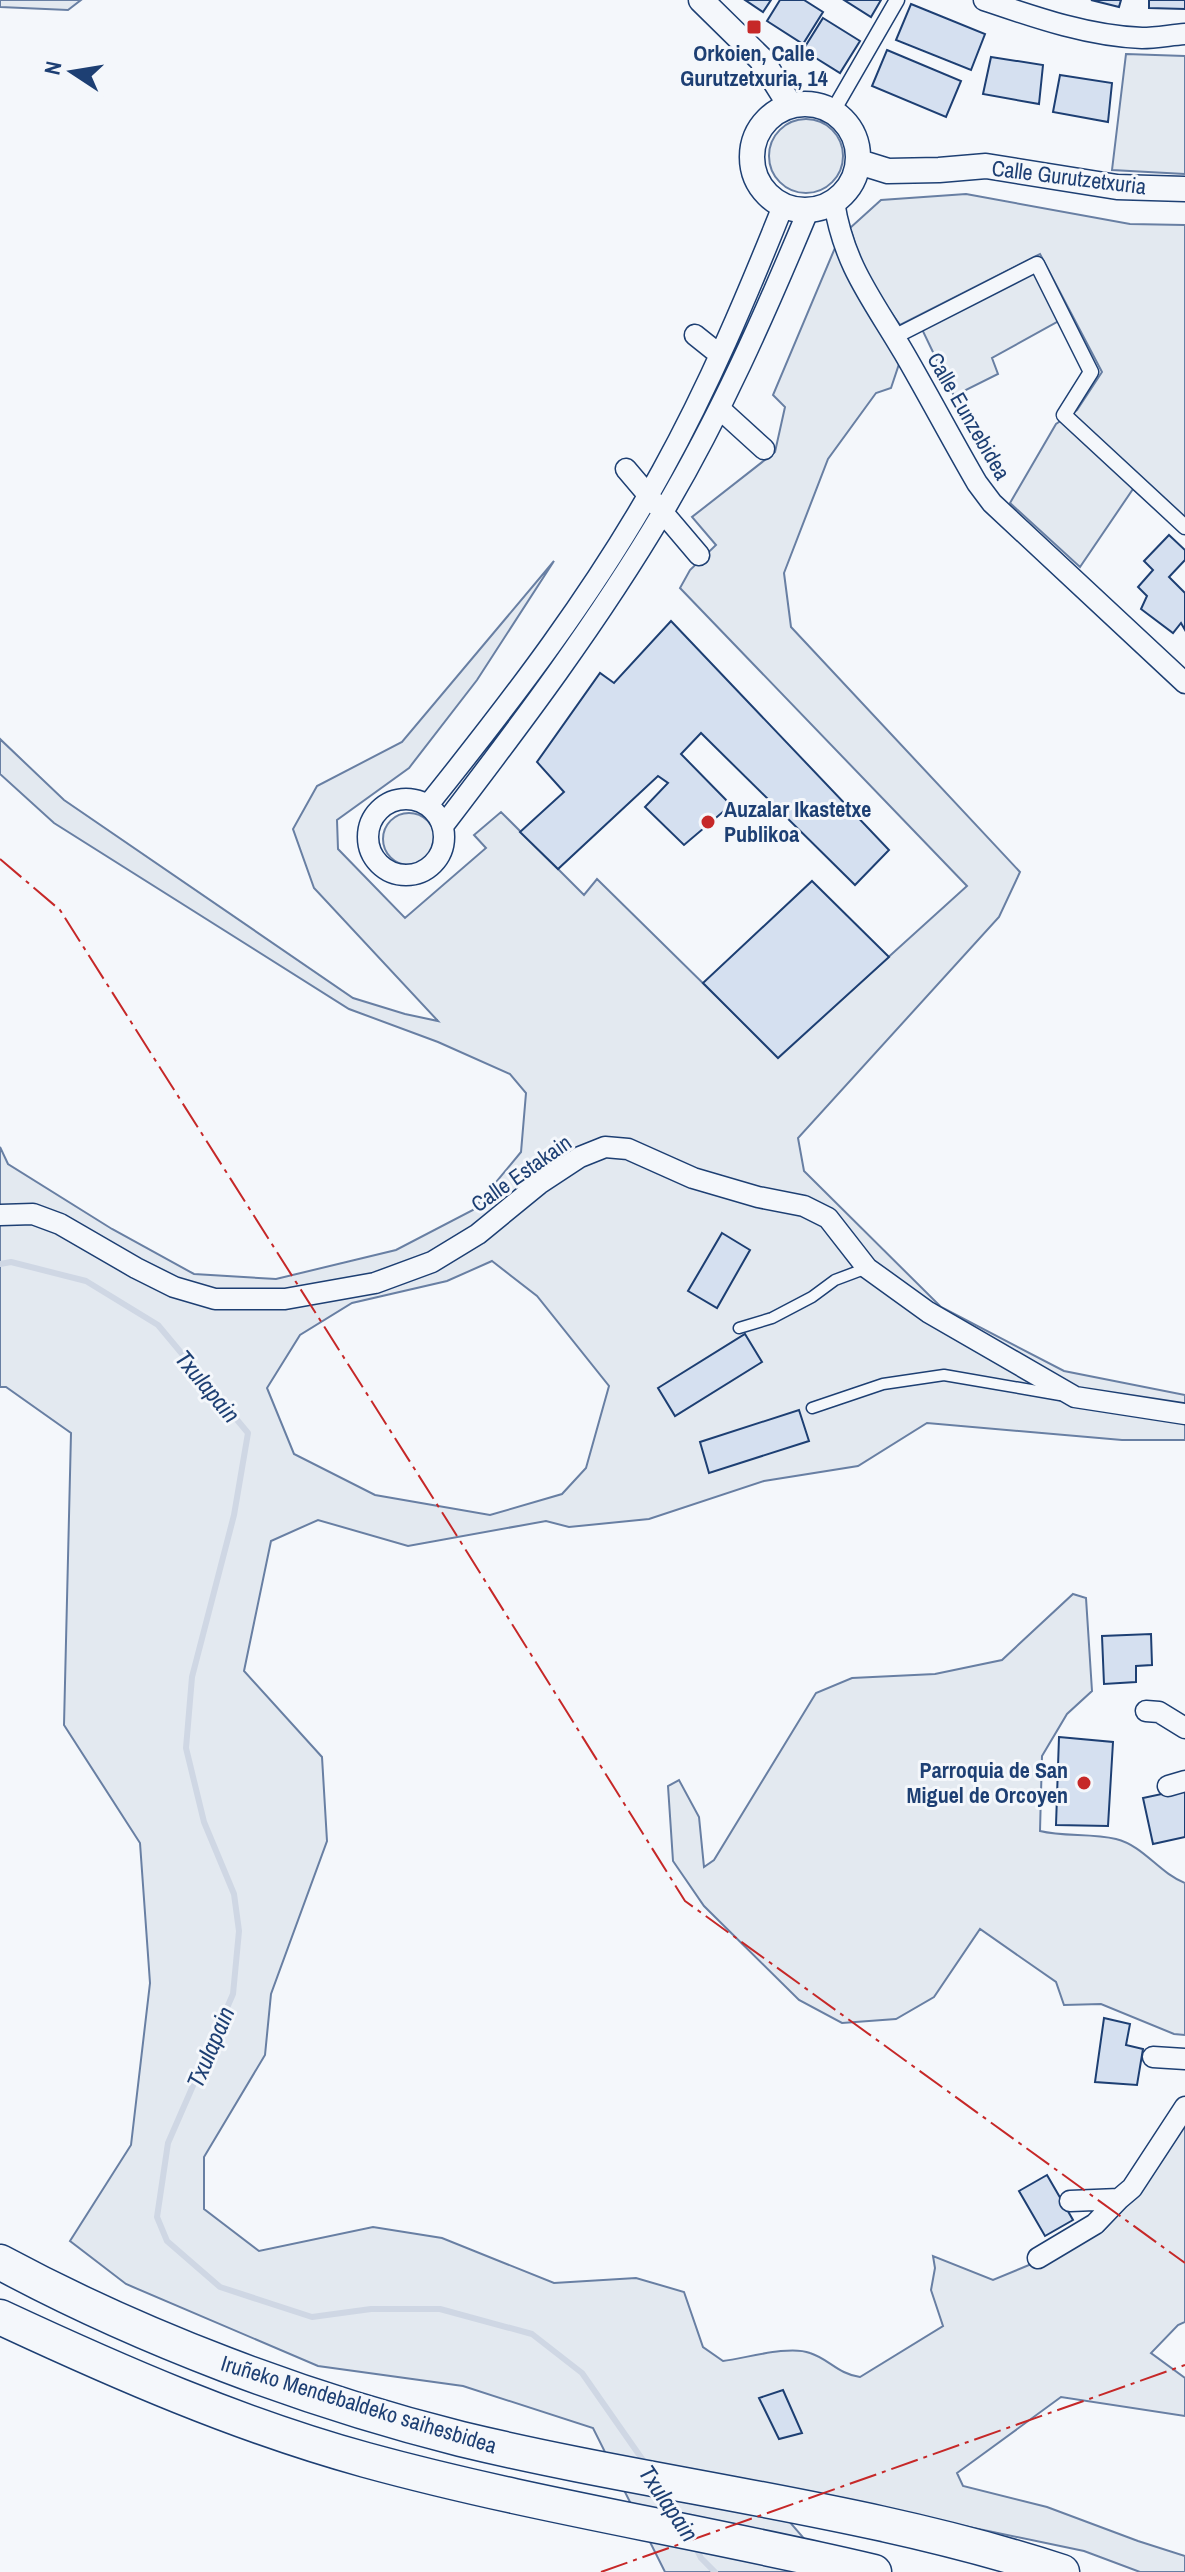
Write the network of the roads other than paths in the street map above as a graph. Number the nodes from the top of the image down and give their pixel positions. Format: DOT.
graph roads {
  1 [pos="701,0"];
  2 [pos="897,0"];
  3 [pos="984,0"];
  4 [pos="1185,34"];
  5 [pos="790,105"];
  6 [pos="833,111"];
  7 [pos="859,162"];
  8 [pos="1185,189"];
  9 [pos="834,202"];
  10 [pos="783,206"];
  11 [pos="808,211"];
  12 [pos="695,335"];
  13 [pos="894,337"];
  14 [pos="720,355"];
  15 [pos="720,409"];
  16 [pos="764,449"];
  17 [pos="626,469"];
  18 [pos="648,495"];
  19 [pos="663,513"];
  20 [pos="1185,527"];
  21 [pos="699,555"];
  22 [pos="1185,683"];
  23 [pos="428,805"];
  24 [pos="443,826"];
  25 [pos="0,1215"];
  26 [pos="867,1268"];
  27 [pos="739,1328"];
  28 [pos="1075,1397"];
  29 [pos="812,1408"];
  30 [pos="1185,1414"];
  31 [pos="1146,1711"];
  32 [pos="1185,1728"];
  33 [pos="1153,2057"];
  34 [pos="1185,2059"];
  35 [pos="1185,2107"];
  36 [pos="1119,2199"];
  37 [pos="1070,2201"];
  38 [pos="1038,2258"];
  39 [pos="0,2262"];
  40 [pos="0,2317"];
  41 [pos="859,2568"];
  42 [pos="1062,2572"];
  1 -- 5 [label="street"];
  2 -- 6 [label="street"];
  3 -- 4 [label="street"];
  5 -- 6 [label="street"];
  5 -- 10 [label="street"];
  6 -- 7 [label="street"];
  7 -- 8 [label="street, Calle Gurutzetxuria"];
  7 -- 9 [label="street"];
  9 -- 11 [label="street"];
  9 -- 13 [label="street, Calle Eunzebidea"];
  10 -- 11 [label="street"];
  10 -- 14 [label="street"];
  11 -- 15 [label="street"];
  12 -- 14 [label="street"];
  13 -- 20 [label="street"];
  13 -- 22 [label="street, Calle Eunzebidea"];
  14 -- 18 [label="street"];
  15 -- 16 [label="street"];
  15 -- 19 [label="street"];
  17 -- 18 [label="street"];
  18 -- 19 [label="street"];
  18 -- 23 [label="street"];
  19 -- 21 [label="street"];
  19 -- 24 [label="street"];
  23 -- 24 [label="street"];
  23 -- 24 [label="street"];
  25 -- 26 [label="street, Calle Estakain"];
  26 -- 27 [label="lane"];
  26 -- 28 [label="street, Calle Estakain"];
  28 -- 29 [label="lane"];
  28 -- 30 [label="street"];
  31 -- 32 [label="street"];
  33 -- 34 [label="street"];
  35 -- 36 [label="street"];
  36 -- 37 [label="street"];
  36 -- 38 [label="street"];
  39 -- 42 [label="highway, Iruñeko Mendebaldeko saihesbidea"];
  40 -- 41 [label="highway, Iruñeko Mendebaldeko saihesbidea"];
}
